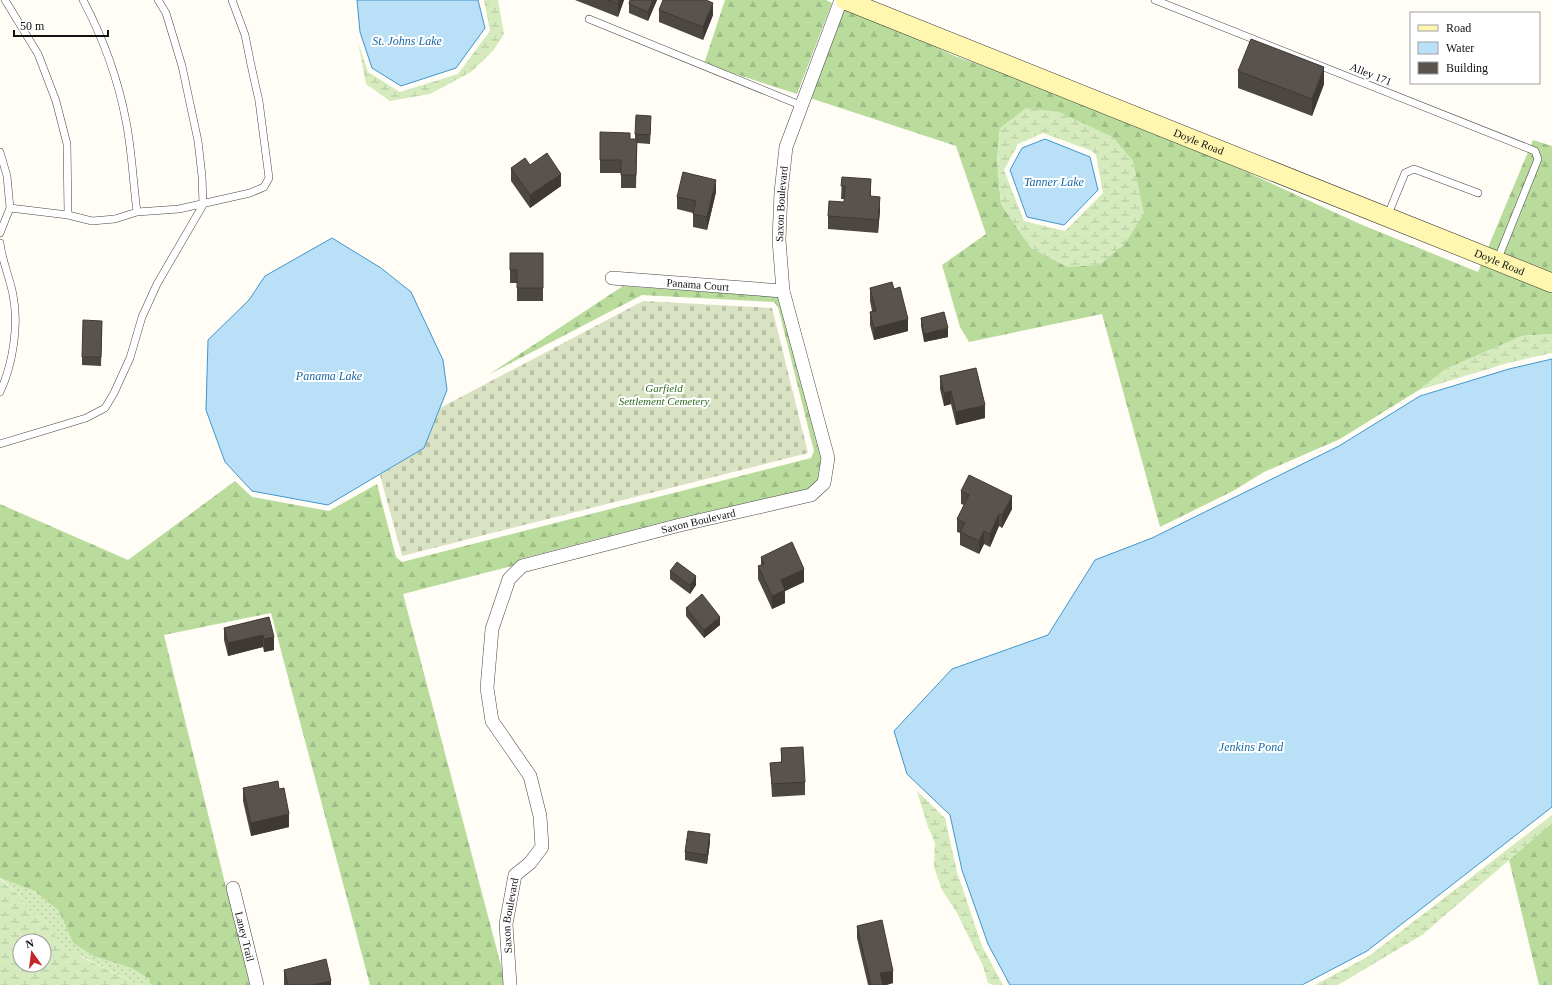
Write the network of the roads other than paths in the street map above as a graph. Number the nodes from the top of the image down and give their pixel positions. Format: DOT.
graph roads {
  1 [pos="5,0"];
  2 [pos="83,0"];
  3 [pos="158,0"];
  4 [pos="232,0"];
  5 [pos="841,0"];
  6 [pos="845,0"];
  7 [pos="1155,0"];
  8 [pos="589,19"];
  9 [pos="800,106"];
  10 [pos="0,152"];
  11 [pos="1478,193"];
  12 [pos="203,205"];
  13 [pos="10,208"];
  14 [pos="137,212"];
  15 [pos="68,215"];
  16 [pos="1387,217"];
  17 [pos="0,233"];
  18 [pos="0,243"];
  19 [pos="1496,261"];
  20 [pos="612,278"];
  21 [pos="1552,283"];
  22 [pos="783,291"];
  23 [pos="0,392"];
  24 [pos="0,444"];
  25 [pos="233,888"];
  26 [pos="257,985"];
  27 [pos="510,985"];
  1 -- 15 [label="lane"];
  2 -- 14 [label="lane"];
  3 -- 12 [label="lane"];
  4 -- 12 [label="lane"];
  5 -- 9 [label="street, Saxon Boulevard"];
  6 -- 16 [label="main road, Doyle Road"];
  7 -- 19 [label="lane, Alley 171"];
  8 -- 9 [label="lane"];
  9 -- 22 [label="street, Saxon Boulevard"];
  10 -- 13 [label="lane"];
  11 -- 16 [label="lane"];
  12 -- 14 [label="lane"];
  12 -- 24 [label="lane"];
  13 -- 15 [label="lane"];
  13 -- 17 [label="lane"];
  14 -- 15 [label="lane"];
  16 -- 19 [label="main road, Doyle Road"];
  18 -- 23 [label="lane"];
  19 -- 21 [label="main road, Doyle Road"];
  20 -- 22 [label="street, Panama Court"];
  22 -- 27 [label="street, Saxon Boulevard"];
  25 -- 26 [label="street, Laney Trail"];
}
